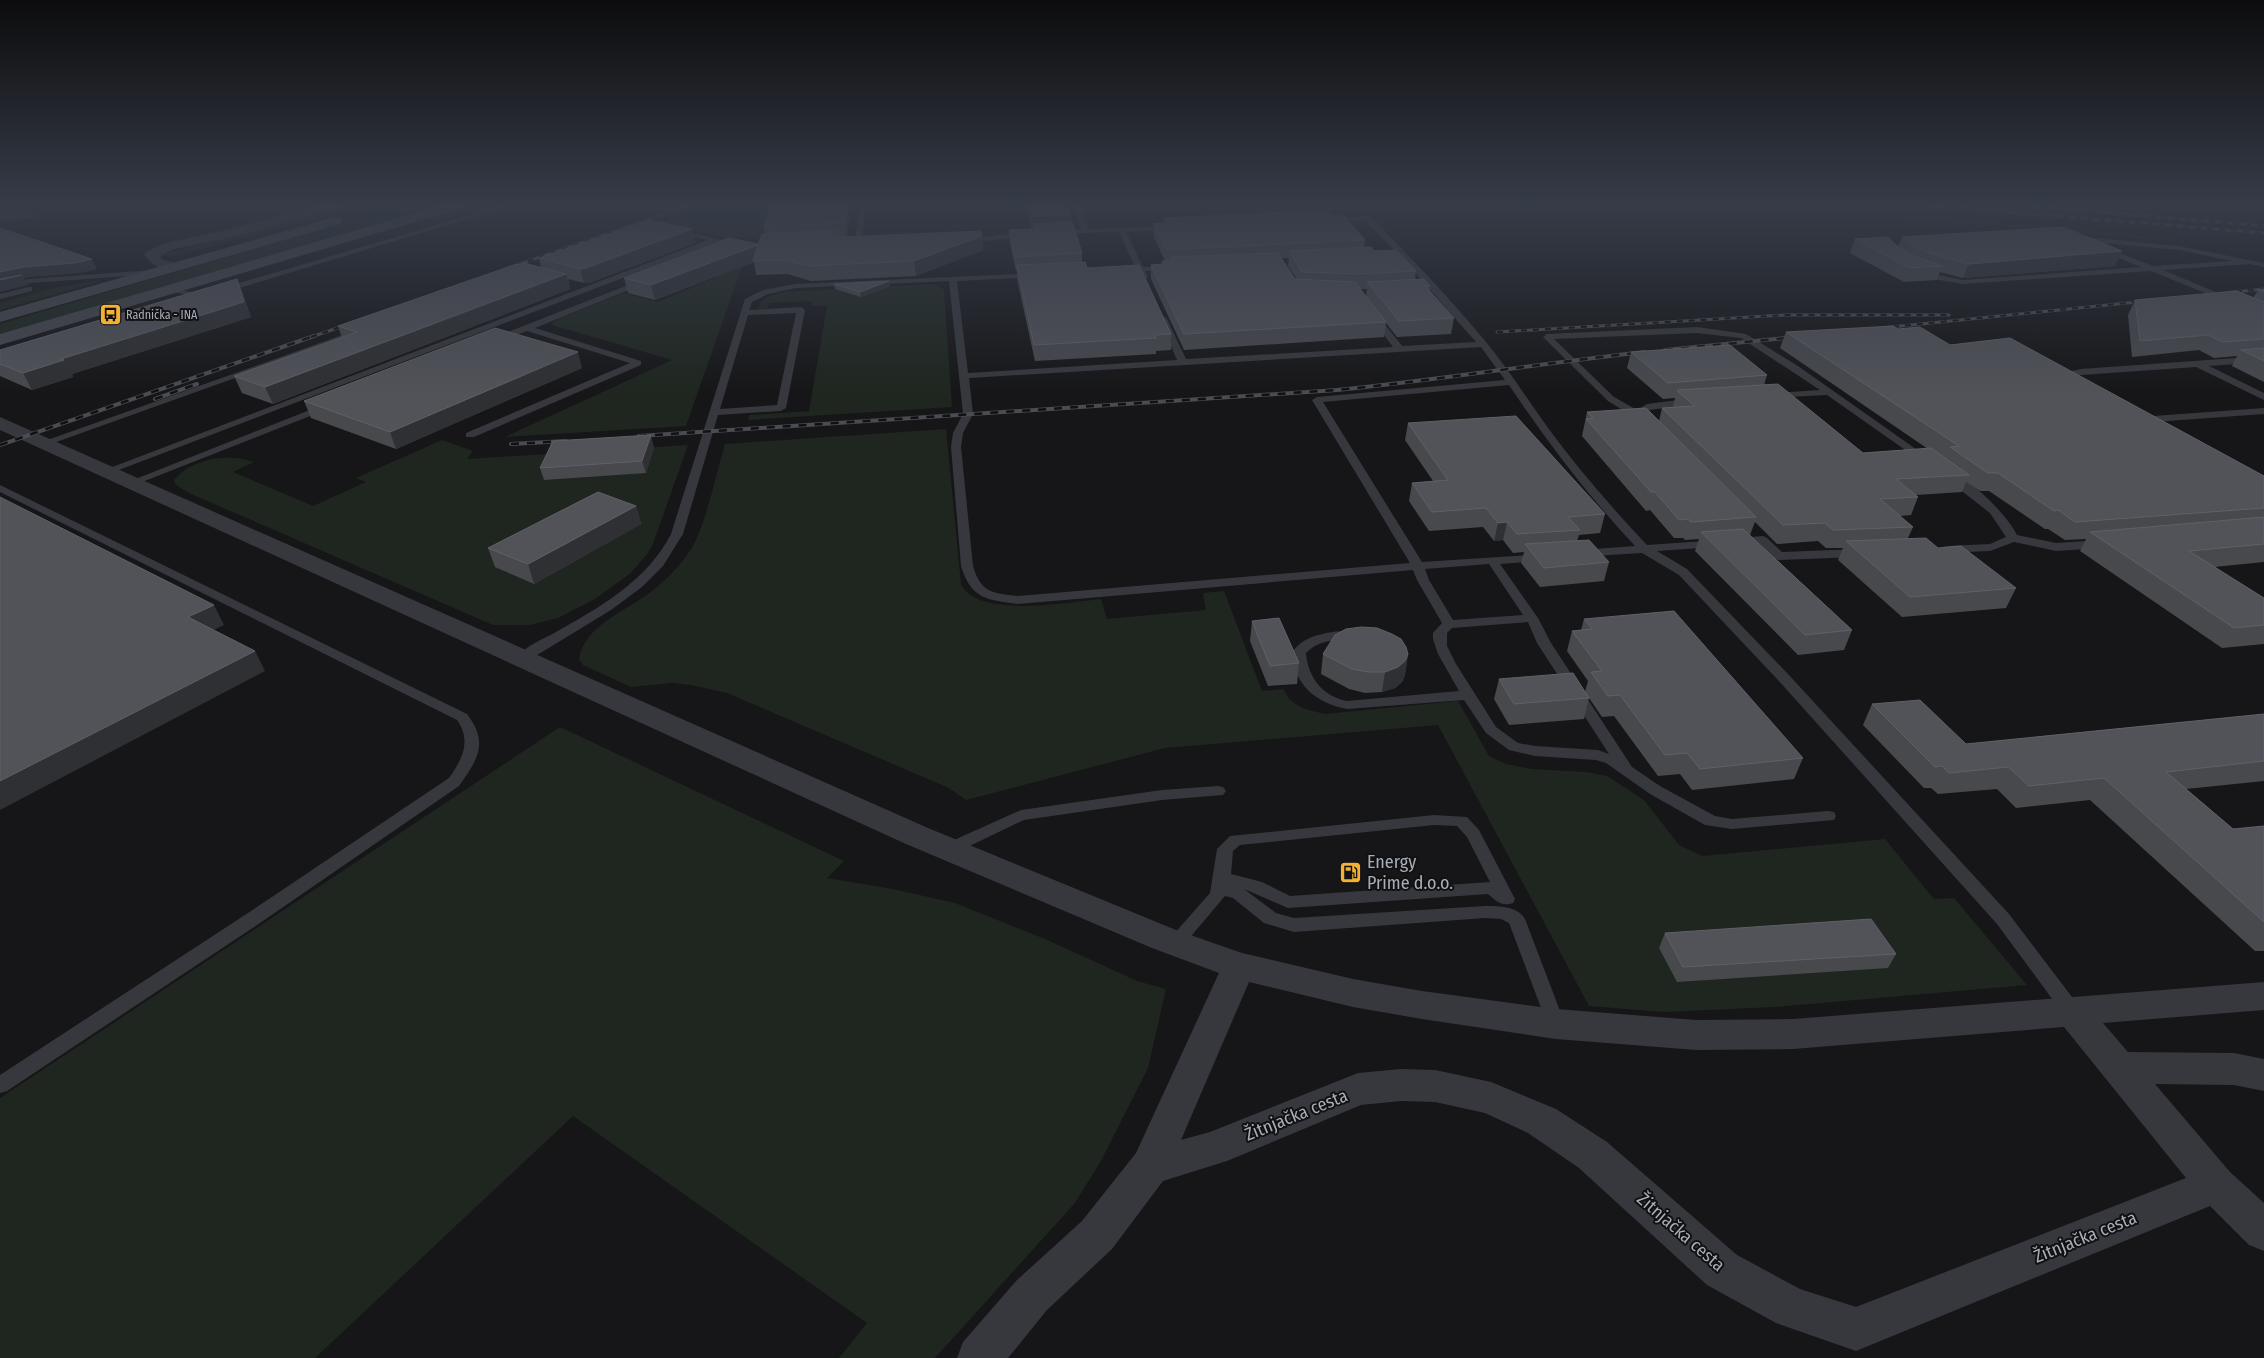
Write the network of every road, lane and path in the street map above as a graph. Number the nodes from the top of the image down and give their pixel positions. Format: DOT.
graph roads {
  1 [pos="165,267"];
  2 [pos="174,267"];
  3 [pos="246,267"];
  4 [pos="300,267"];
  5 [pos="644,267"];
  6 [pos="1173,267"];
  7 [pos="1412,267"];
  8 [pos="1915,267"];
  9 [pos="2146,267"];
  10 [pos="2173,267"];
  11 [pos="168,269"];
  12 [pos="1140,269"];
  13 [pos="2150,269"];
  14 [pos="1111,271"];
  15 [pos="1042,274"];
  16 [pos="655,278"];
  17 [pos="66,279"];
  18 [pos="953,279"];
  19 [pos="570,284"];
  20 [pos="1148,286"];
  21 [pos="0,287"];
  22 [pos="1434,288"];
  23 [pos="587,289"];
  24 [pos="1424,289"];
  25 [pos="169,290"];
  26 [pos="1,295"];
  27 [pos="2233,303"];
  28 [pos="1367,307"];
  29 [pos="1160,312"];
  30 [pos="744,313"];
  31 [pos="0,317"];
  32 [pos="527,328"];
  33 [pos="359,332"];
  34 [pos="0,340"];
  35 [pos="1483,344"];
  36 [pos="482,345"];
  37 [pos="1400,349"];
  38 [pos="2264,359"];
  39 [pos="1183,362"];
  40 [pos="2197,363"];
  41 [pos="964,376"];
  42 [pos="1512,382"];
  43 [pos="320,390"];
  44 [pos="2081,390"];
  45 [pos="1829,392"];
  46 [pos="1761,396"];
  47 [pos="2264,397"];
  48 [pos="1703,400"];
  49 [pos="2264,411"];
  50 [pos="714,412"];
  51 [pos="1642,417"];
  52 [pos="0,423"];
  53 [pos="1654,430"];
  54 [pos="2153,430"];
  55 [pos="470,435"];
  56 [pos="44,443"];
  57 [pos="107,471"];
  58 [pos="133,482"];
  59 [pos="0,488"];
  60 [pos="2012,538"];
  61 [pos="2115,542"];
  62 [pos="1644,549"];
  63 [pos="1939,550"];
  64 [pos="1869,553"];
  65 [pos="1568,554"];
  66 [pos="1550,556"];
  67 [pos="1492,560"];
  68 [pos="1418,566"];
  69 [pos="1532,618"];
  70 [pos="1449,624"];
  71 [pos="1355,634"];
  72 [pos="524,657"];
  73 [pos="1468,695"];
  74 [pos="1627,770"];
  75 [pos="1218,791"];
  76 [pos="1828,816"];
  77 [pos="949,850"];
  78 [pos="1221,884"];
  79 [pos="1507,899"];
  80 [pos="1516,919"];
  81 [pos="1175,943"];
  82 [pos="1239,966"];
  83 [pos="2264,996"];
  84 [pos="2071,1010"];
  85 [pos="1556,1024"];
  86 [pos="2117,1068"];
  87 [pos="2264,1075"];
  88 [pos="0,1085"];
  89 [pos="1150,1166"];
  90 [pos="2216,1185"];
  91 [pos="2264,1231"];
  92 [pos="979,1358"];
  1 -- 11 [label="street"];
  2 -- 11 [label="main road"];
  3 -- 25 [label="main road"];
  4 -- 25 [label="lane"];
  5 -- 23 [label="lane"];
  6 -- 12 [label="lane"];
  7 -- 22 [label="lane"];
  8 -- 13 [label="lane"];
  9 -- 13 [label="lane"];
  10 -- 13 [label="lane"];
  11 -- 17 [label="lane"];
  11 -- 31 [label="main road"];
  12 -- 14 [label="lane"];
  12 -- 20 [label="lane"];
  13 -- 27 [label="lane"];
  15 -- 18 [label="lane"];
  16 -- 32 [label="lane"];
  17 -- 21 [label="lane"];
  17 -- 26 [label="lane"];
  18 -- 30 [label="lane"];
  18 -- 41 [label="lane"];
  19 -- 23 [label="lane"];
  22 -- 24 [label="lane"];
  22 -- 35 [label="lane"];
  23 -- 43 [label="lane"];
  25 -- 34 [label="main road"];
  28 -- 37 [label="lane"];
  29 -- 39 [label="lane"];
  30 -- 50 [label="lane"];
  30 -- 50 [label="lane"];
  32 -- 36 [label="lane"];
  32 -- 55 [label="lane"];
  33 -- 56 [label="lane"];
  35 -- 37 [label="lane"];
  35 -- 42 [label="lane"];
  37 -- 39 [label="lane"];
  38 -- 40 [label="lane"];
  39 -- 41 [label="lane"];
  40 -- 44 [label="lane"];
  40 -- 47 [label="lane"];
  41 -- 68 [label="lane"];
  42 -- 62 [label="lane"];
  42 -- 68 [label="lane"];
  43 -- 57 [label="lane"];
  43 -- 58 [label="lane"];
  45 -- 46 [label="lane"];
  45 -- 51 [label="lane"];
  45 -- 60 [label="lane"];
  48 -- 51 [label="lane"];
  49 -- 54 [label="lane"];
  50 -- 72 [label="lane"];
  51 -- 53 [label="lane"];
  52 -- 56 [label="street"];
  56 -- 57 [label="street"];
  57 -- 58 [label="street"];
  58 -- 72 [label="street"];
  59 -- 88 [label="lane"];
  60 -- 61 [label="lane"];
  60 -- 63 [label="lane"];
  62 -- 64 [label="lane"];
  62 -- 65 [label="lane"];
  62 -- 84 [label="lane"];
  66 -- 67 [label="lane"];
  67 -- 68 [label="lane"];
  67 -- 69 [label="lane"];
  68 -- 70 [label="lane"];
  69 -- 70 [label="lane"];
  69 -- 74 [label="lane"];
  70 -- 73 [label="lane"];
  71 -- 73 [label="lane"];
  72 -- 77 [label="street"];
  73 -- 74 [label="lane"];
  74 -- 76 [label="lane"];
  75 -- 77 [label="lane"];
  77 -- 81 [label="street"];
  78 -- 79 [label="lane"];
  78 -- 79 [label="lane"];
  78 -- 80 [label="lane"];
  78 -- 81 [label="lane"];
  79 -- 80 [label="lane"];
  80 -- 85 [label="lane"];
  81 -- 82 [label="street"];
  82 -- 85 [label="street"];
  82 -- 89 [label="street"];
  83 -- 84 [label="street"];
  84 -- 85 [label="street"];
  84 -- 86 [label="street"];
  86 -- 87 [label="street"];
  86 -- 90 [label="street"];
  89 -- 90 [label="street, Žitnjačka cesta"];
  89 -- 92 [label="street"];
  90 -- 91 [label="street"];
}
